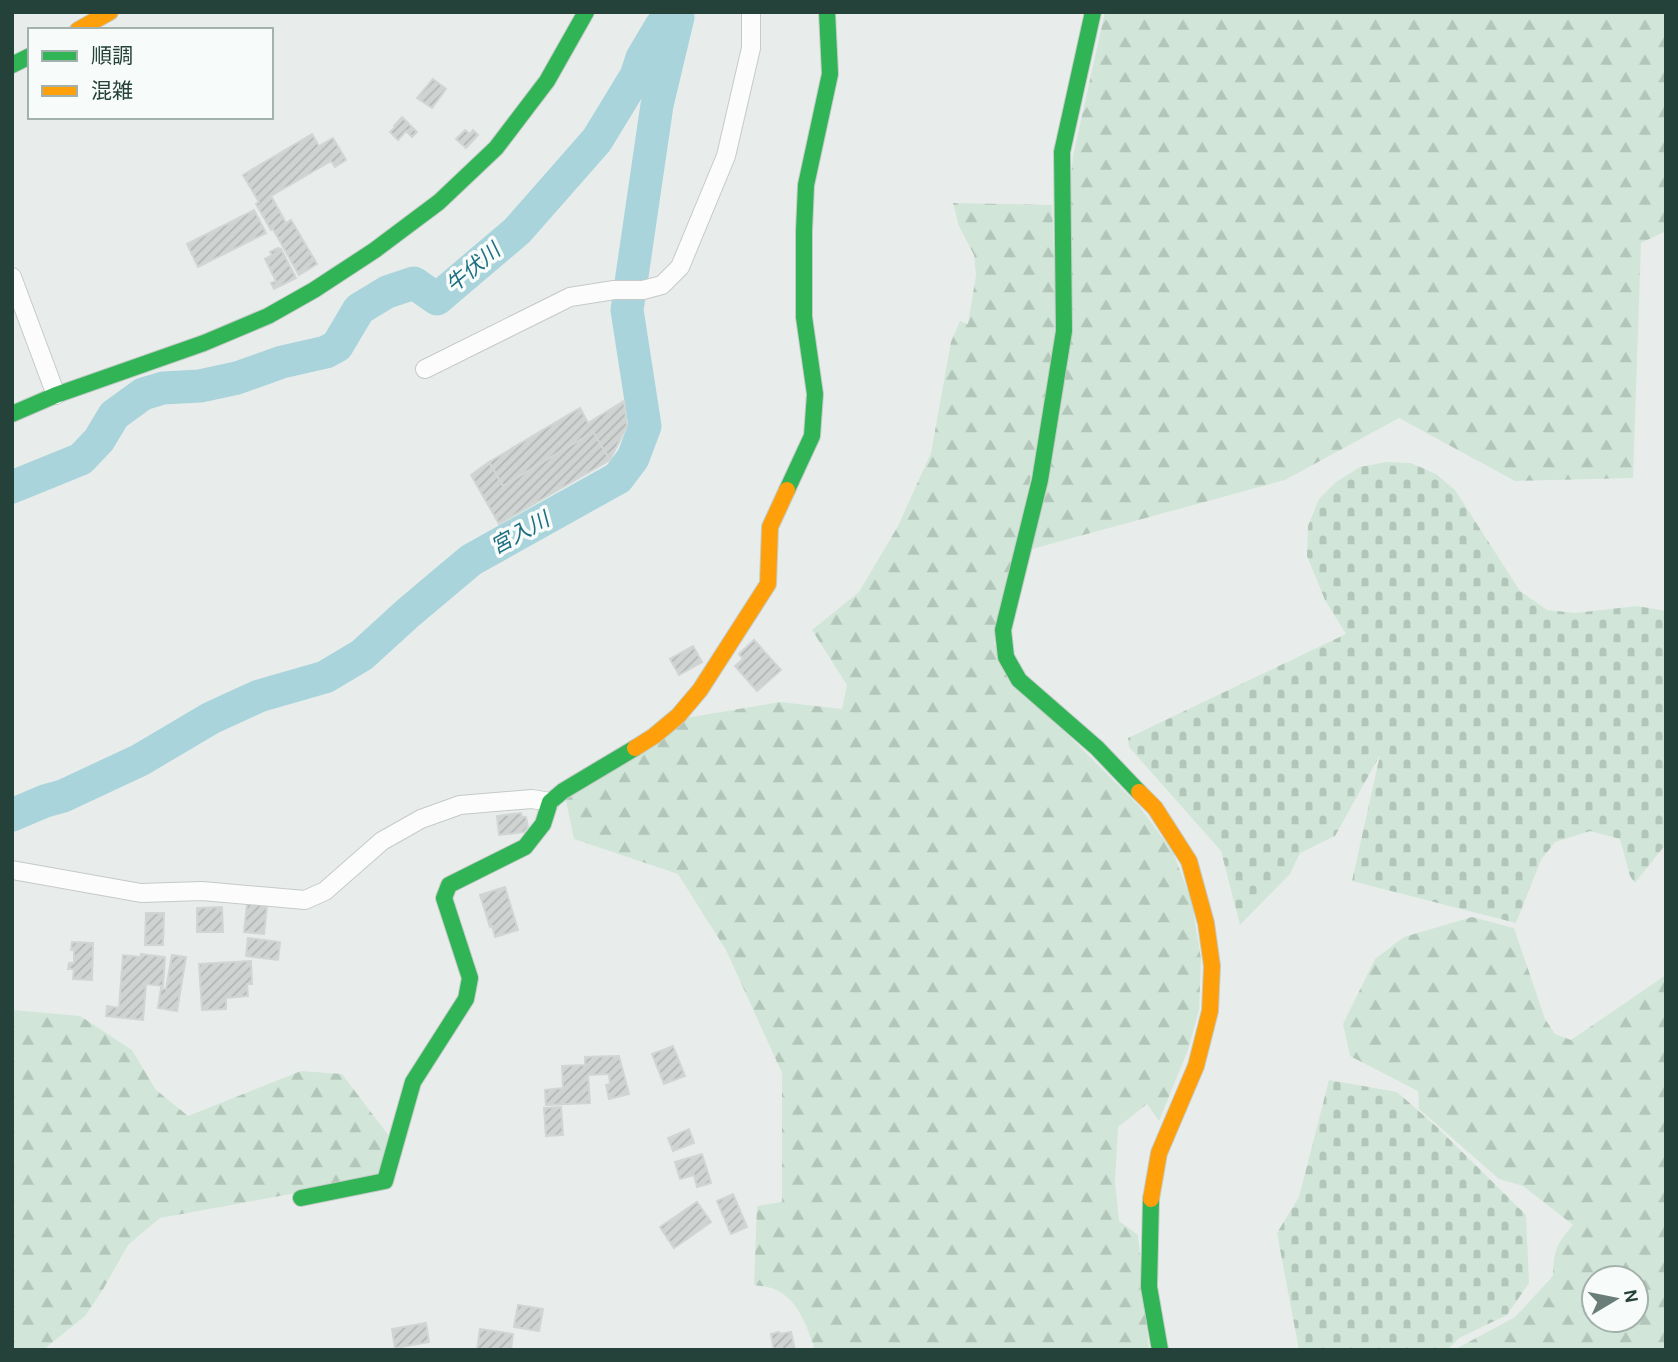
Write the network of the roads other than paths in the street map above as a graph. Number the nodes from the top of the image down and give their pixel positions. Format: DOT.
graph roads {
  1 [pos="110,12"];
  2 [pos="586,12"];
  3 [pos="751,12"];
  4 [pos="827,12"];
  5 [pos="1093,12"];
  6 [pos="82,28"];
  7 [pos="28,57"];
  8 [pos="12,65"];
  9 [pos="12,277"];
  10 [pos="425,369"];
  11 [pos="56,395"];
  12 [pos="12,414"];
  13 [pos="550,802"];
  14 [pos="12,870"];
  15 [pos="301,1198"];
  16 [pos="1160,1350"];
  1 -- 6 [label="street"];
  2 -- 11 [label="street"];
  3 -- 10 [label="street"];
  4 -- 13 [label="street"];
  5 -- 16 [label="street"];
  7 -- 8 [label="street"];
  9 -- 11 [label="street"];
  11 -- 12 [label="street"];
  13 -- 14 [label="street"];
  13 -- 15 [label="street"];
}
